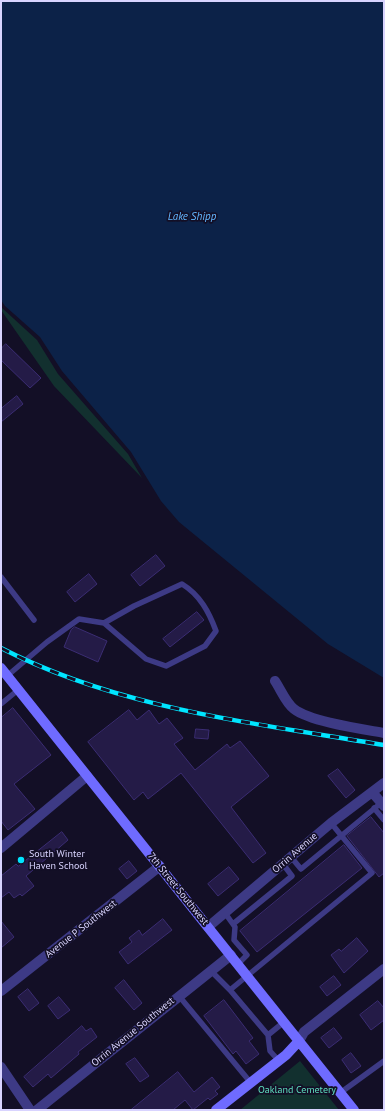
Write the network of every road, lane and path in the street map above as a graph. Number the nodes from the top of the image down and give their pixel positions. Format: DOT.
graph roads {
  1 [pos="1,577"];
  2 [pos="34,620"];
  3 [pos="104,624"];
  4 [pos="4,672"];
  5 [pos="275,681"];
  6 [pos="18,690"];
  7 [pos="1,704"];
  8 [pos="384,733"];
  9 [pos="87,776"];
  10 [pos="384,783"];
  11 [pos="372,792"];
  12 [pos="380,806"];
  13 [pos="384,820"];
  14 [pos="331,823"];
  15 [pos="341,835"];
  16 [pos="1,848"];
  17 [pos="287,861"];
  18 [pos="160,866"];
  19 [pos="225,913"];
  20 [pos="233,924"];
  21 [pos="208,927"];
  22 [pos="231,955"];
  23 [pos="238,964"];
  24 [pos="384,969"];
  25 [pos="210,970"];
  26 [pos="248,976"];
  27 [pos="230,990"];
  28 [pos="1,991"];
  29 [pos="179,996"];
  30 [pos="284,1022"];
  31 [pos="268,1036"];
  32 [pos="299,1041"];
  33 [pos="279,1061"];
  34 [pos="384,1061"];
  35 [pos="1,1067"];
  36 [pos="251,1083"];
  37 [pos="340,1093"];
  38 [pos="30,1110"];
  39 [pos="37,1110"];
  40 [pos="216,1110"];
  41 [pos="354,1110"];
  1 -- 2 [label="lane"];
  3 -- 3 [label="lane"];
  3 -- 4 [label="lane"];
  4 -- 6 [label="street, 7th Street Southwest"];
  5 -- 8 [label="street"];
  6 -- 7 [label="lane"];
  6 -- 9 [label="street, 7th Street Southwest"];
  9 -- 16 [label="street"];
  9 -- 18 [label="street, 7th Street Southwest"];
  10 -- 11 [label="street, Orrin Avenue"];
  11 -- 12 [label="street"];
  11 -- 14 [label="street, Orrin Avenue"];
  12 -- 13 [label="lane"];
  12 -- 15 [label="lane"];
  14 -- 15 [label="lane"];
  14 -- 17 [label="street, Orrin Avenue"];
  15 -- 17 [label="lane"];
  15 -- 26 [label="lane"];
  17 -- 19 [label="street, Orrin Avenue"];
  17 -- 20 [label="lane"];
  18 -- 21 [label="street, 7th Street Southwest"];
  18 -- 28 [label="street, Avenue P Southwest"];
  19 -- 20 [label="lane"];
  19 -- 21 [label="street, Orrin Avenue"];
  20 -- 23 [label="lane"];
  21 -- 22 [label="street, 7th Street Southwest"];
  22 -- 23 [label="street, 7th Street Southwest"];
  22 -- 25 [label="street, Orrin Avenue Southwest"];
  23 -- 26 [label="street, 7th Street Southwest"];
  24 -- 32 [label="street"];
  25 -- 27 [label="lane"];
  25 -- 29 [label="street, Orrin Avenue Southwest"];
  26 -- 27 [label="lane"];
  26 -- 30 [label="street, 7th Street Southwest"];
  27 -- 31 [label="lane"];
  29 -- 36 [label="lane"];
  29 -- 39 [label="street, Orrin Avenue Southwest"];
  30 -- 31 [label="lane"];
  30 -- 32 [label="street, 7th Street Southwest"];
  31 -- 33 [label="lane"];
  32 -- 33 [label="street"];
  32 -- 37 [label="street, 7th Street Southwest"];
  33 -- 36 [label="street"];
  34 -- 37 [label="lane"];
  35 -- 38 [label="street"];
  36 -- 40 [label="street"];
  37 -- 41 [label="street, 7th Street Southwest"];
}
